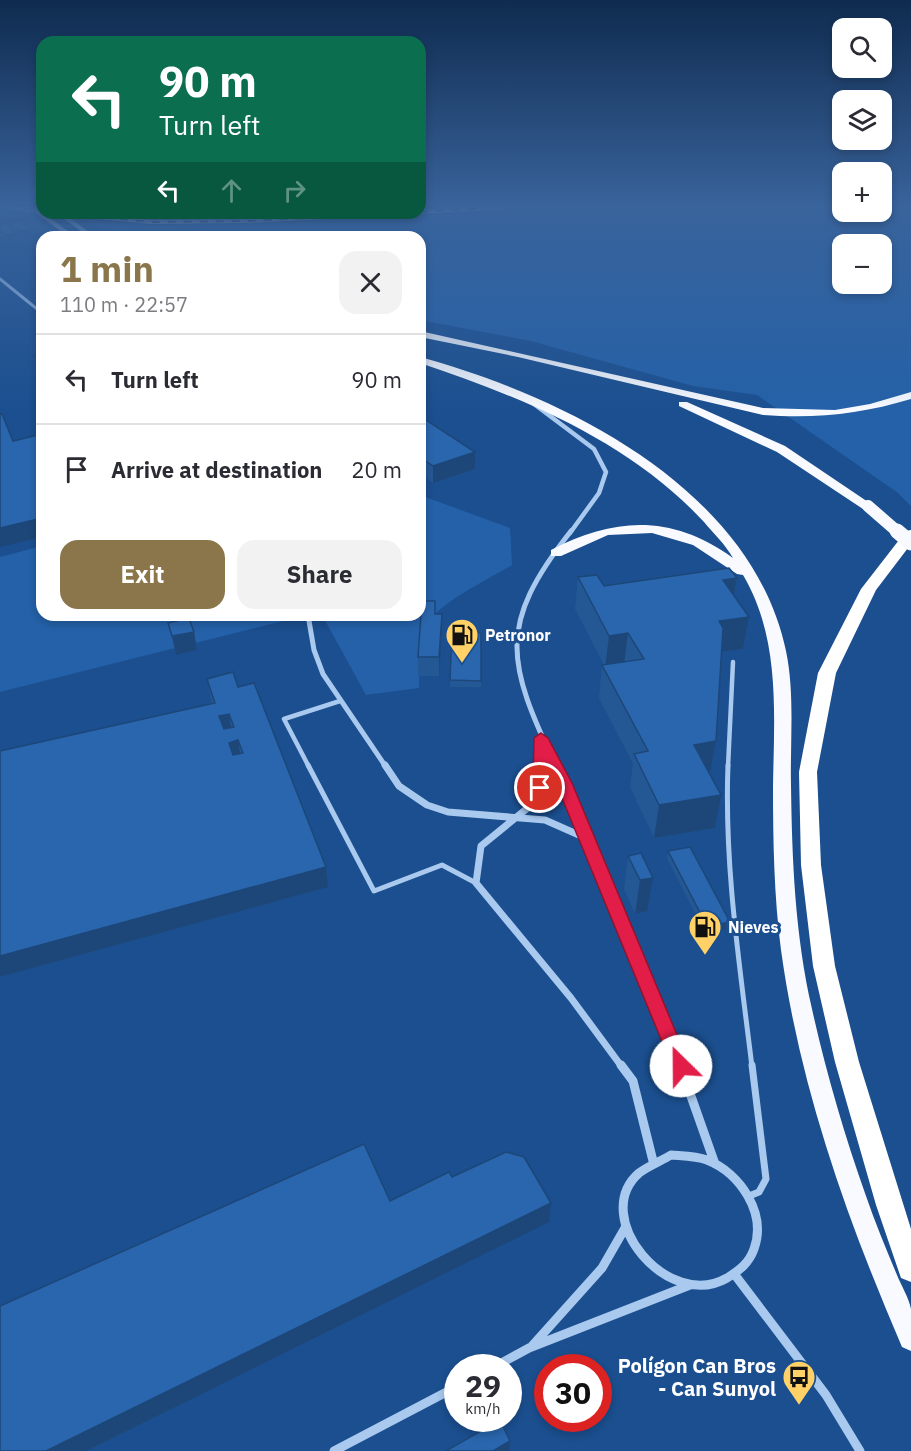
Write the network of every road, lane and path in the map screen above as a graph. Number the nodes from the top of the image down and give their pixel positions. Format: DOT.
graph roads {
  1 [pos="0,279"];
  2 [pos="36,308"];
  3 [pos="426,335"];
  4 [pos="426,362"];
  5 [pos="560,363"];
  6 [pos="911,395"];
  7 [pos="530,401"];
  8 [pos="911,534"];
  9 [pos="911,543"];
  10 [pos="556,553"];
  11 [pos="757,583"];
  12 [pos="308,621"];
  13 [pos="733,662"];
  14 [pos="340,701"];
  15 [pos="541,738"];
  16 [pos="515,816"];
  17 [pos="588,840"];
  18 [pos="476,883"];
  19 [pos="653,1161"];
  20 [pos="715,1164"];
  21 [pos="749,1196"];
  22 [pos="625,1228"];
  23 [pos="911,1268"];
  24 [pos="735,1275"];
  25 [pos="690,1285"];
  26 [pos="911,1338"];
  27 [pos="529,1348"];
  28 [pos="518,1354"];
  29 [pos="444,1393"];
  30 [pos="334,1451"];
  31 [pos="860,1451"];
  1 -- 2 [label="street"];
  3 -- 5 [label="highway"];
  4 -- 7 [label="highway"];
  5 -- 6 [label="highway"];
  5 -- 9 [label="highway, bridge"];
  7 -- 10 [label="street"];
  7 -- 11 [label="highway"];
  8 -- 23 [label="highway"];
  10 -- 11 [label="highway"];
  10 -- 15 [label="street"];
  11 -- 26 [label="highway"];
  12 -- 14 [label="street"];
  13 -- 21 [label="lane"];
  14 -- 16 [label="street"];
  14 -- 18 [label="lane"];
  15 -- 16 [label="street"];
  15 -- 17 [label="street"];
  16 -- 17 [label="street"];
  16 -- 18 [label="street"];
  17 -- 20 [label="street"];
  18 -- 19 [label="street"];
  19 -- 20 [label="street"];
  19 -- 22 [label="street"];
  20 -- 21 [label="street"];
  21 -- 24 [label="street"];
  22 -- 25 [label="street"];
  22 -- 27 [label="street"];
  24 -- 25 [label="street"];
  24 -- 31 [label="street"];
  25 -- 27 [label="street"];
  27 -- 28 [label="street"];
  29 -- 30 [label="street"];
}
